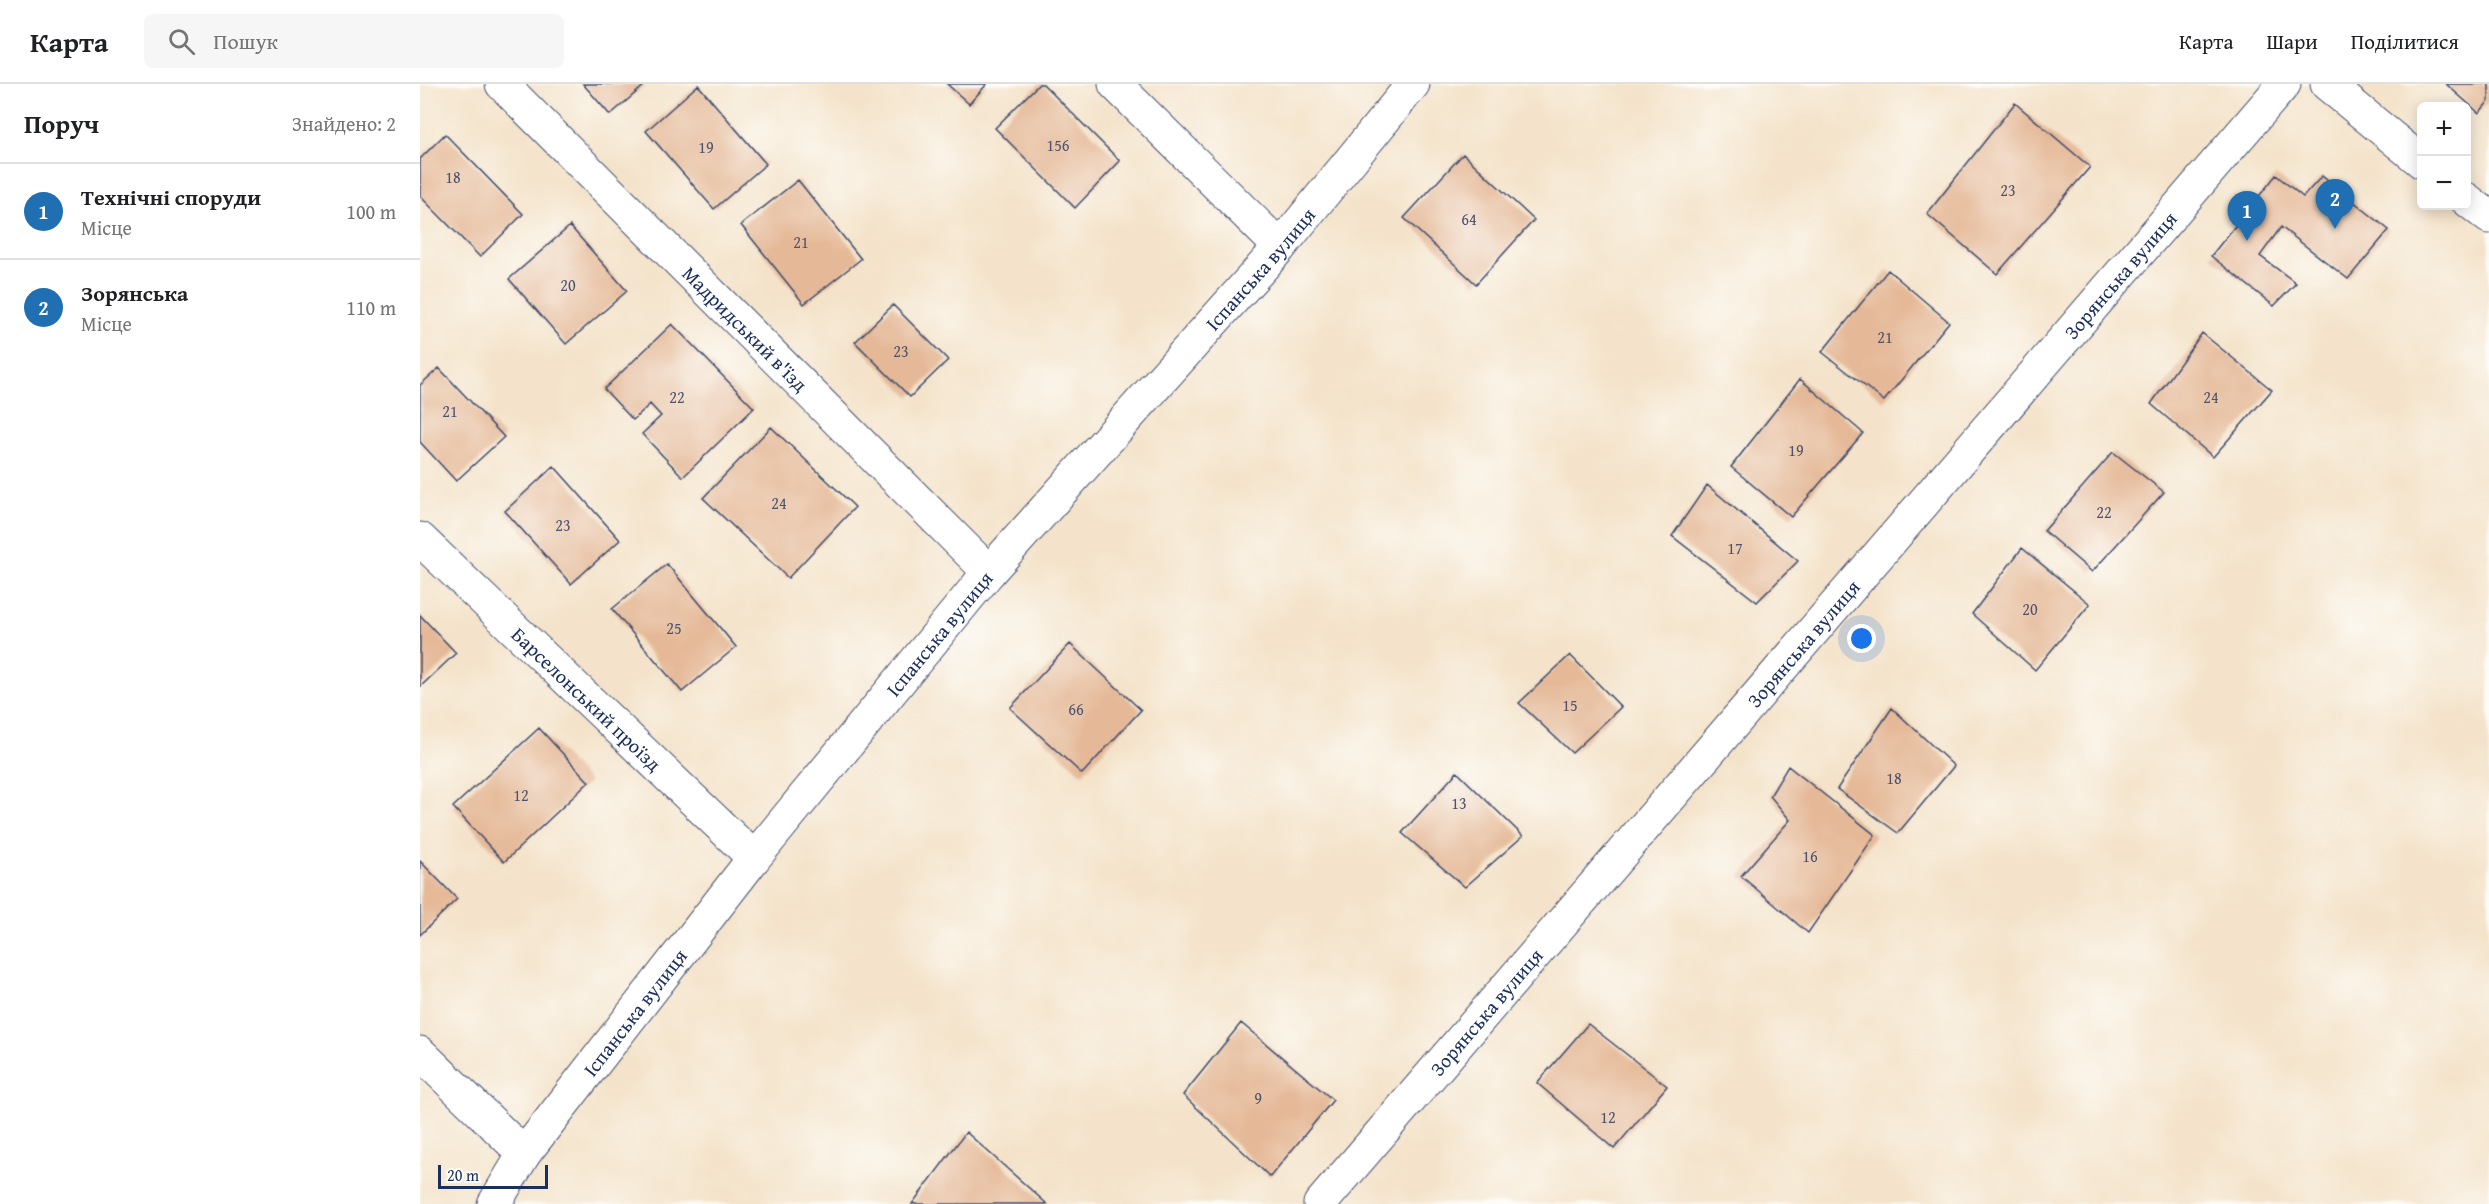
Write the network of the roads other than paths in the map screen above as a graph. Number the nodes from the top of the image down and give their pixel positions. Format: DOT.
graph roads {
  1 [pos="502,84"];
  2 [pos="1115,84"];
  3 [pos="1413,84"];
  4 [pos="2284,84"];
  5 [pos="2328,84"];
  6 [pos="2417,159"];
  7 [pos="2471,203"];
  8 [pos="2489,217"];
  9 [pos="1280,247"];
  10 [pos="420,539"];
  11 [pos="989,572"];
  12 [pos="754,858"];
  13 [pos="420,1053"];
  14 [pos="524,1154"];
  15 [pos="494,1204"];
  16 [pos="1320,1204"];
  1 -- 11 [label="street, Мадридський в'їзд"];
  2 -- 9 [label="street"];
  3 -- 9 [label="street, Іспанська вулиця"];
  4 -- 16 [label="street, Зорянська вулиця"];
  5 -- 6 [label="street"];
  7 -- 8 [label="street"];
  9 -- 11 [label="street, Іспанська вулиця"];
  10 -- 12 [label="street, Барселонський проїзд"];
  11 -- 12 [label="street, Іспанська вулиця"];
  12 -- 14 [label="street, Іспанська вулиця"];
  13 -- 14 [label="street"];
  14 -- 15 [label="street, Іспанська вулиця"];
}
